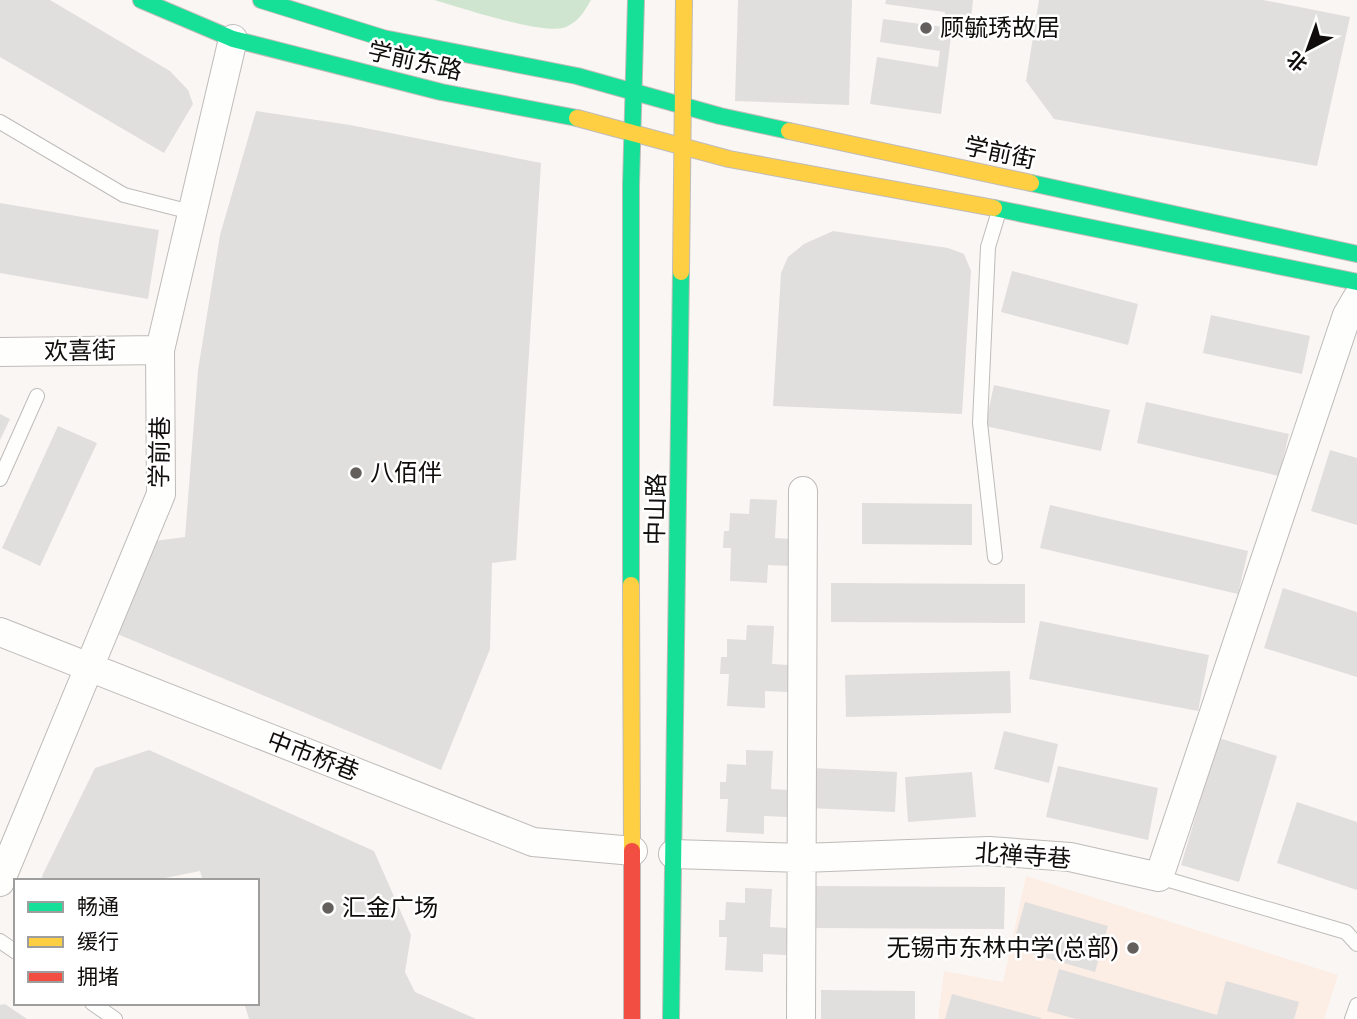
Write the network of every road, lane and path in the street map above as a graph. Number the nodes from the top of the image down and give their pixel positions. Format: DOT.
graph roads {
  1 [pos="141,0"];
  2 [pos="261,0"];
  3 [pos="636,0"];
  4 [pos="684,0"];
  5 [pos="233,39"];
  6 [pos="634,91"];
  7 [pos="684,104"];
  8 [pos="0,122"];
  9 [pos="633,134"];
  10 [pos="684,148"];
  11 [pos="999,210"];
  12 [pos="191,212"];
  13 [pos="1357,254"];
  14 [pos="1357,282"];
  15 [pos="1357,298"];
  16 [pos="160,350"];
  17 [pos="0,352"];
  18 [pos="37,396"];
  19 [pos="0,479"];
  20 [pos="803,491"];
  21 [pos="995,557"];
  22 [pos="0,632"];
  23 [pos="89,667"];
  24 [pos="633,851"];
  25 [pos="673,854"];
  26 [pos="802,858"];
  27 [pos="1159,877"];
  28 [pos="0,883"];
  29 [pos="1357,944"];
  30 [pos="95,1005"];
  31 [pos="1357,1005"];
  32 [pos="115,1019"];
  33 [pos="632,1019"];
  34 [pos="671,1019"];
  35 [pos="801,1019"];
  36 [pos="1352,1019"];
  1 -- 5 [label="main road, 学前东路"];
  2 -- 6 [label="main road, 学前东路"];
  3 -- 6 [label="main road, 中山路"];
  4 -- 7 [label="main road, 中山路"];
  5 -- 9 [label="main road, 学前东路"];
  5 -- 12 [label="street, 学前巷"];
  6 -- 7 [label="main road, 学前街"];
  6 -- 9 [label="main road, 中山路"];
  7 -- 10 [label="main road, 中山路"];
  7 -- 13 [label="main road, 学前街"];
  8 -- 12 [label="lane"];
  9 -- 10 [label="main road, 学前东路"];
  9 -- 24 [label="main road, 中山路"];
  10 -- 11 [label="main road"];
  10 -- 25 [label="main road, 中山路"];
  11 -- 14 [label="main road"];
  11 -- 21 [label="lane"];
  12 -- 16 [label="street, 学前巷"];
  15 -- 27 [label="street"];
  16 -- 17 [label="street, 欢喜街"];
  16 -- 23 [label="street, 学前巷"];
  18 -- 19 [label="lane"];
  20 -- 26 [label="street"];
  22 -- 23 [label="street, 中市桥巷"];
  23 -- 24 [label="street, 中市桥巷"];
  23 -- 28 [label="street, 学前巷"];
  24 -- 33 [label="main road, 中山路"];
  25 -- 26 [label="street, 北禅寺巷"];
  25 -- 34 [label="main road, 中山路"];
  26 -- 27 [label="street, 北禅寺巷"];
  26 -- 35 [label="street"];
  27 -- 29 [label="lane, 北禅寺巷"];
  30 -- 32 [label="lane"];
  31 -- 36 [label="lane"];
}
